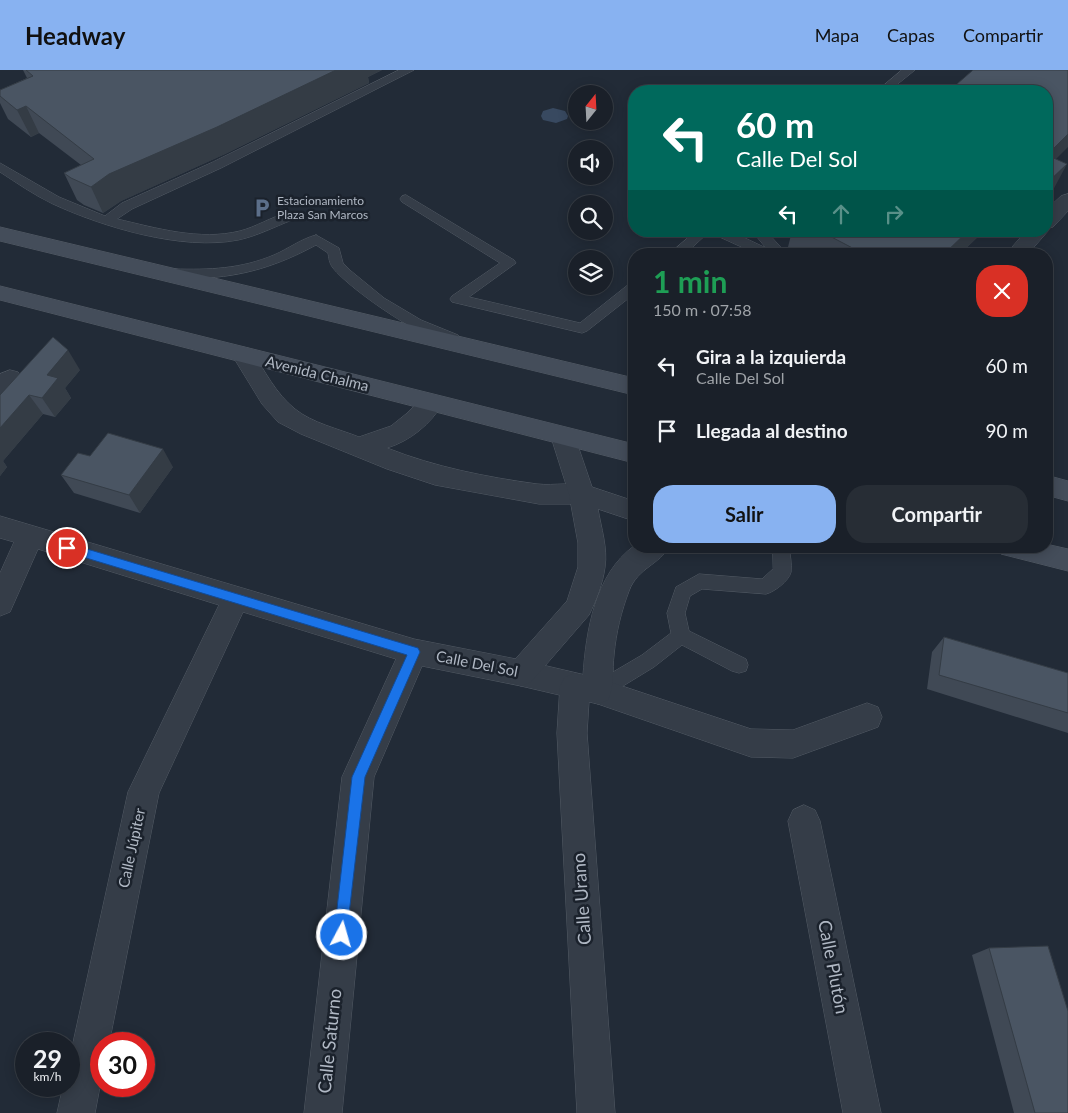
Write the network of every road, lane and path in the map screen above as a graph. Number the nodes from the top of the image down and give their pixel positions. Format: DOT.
graph roads {
  1 [pos="408,70"];
  2 [pos="909,70"];
  3 [pos="893,85"];
  4 [pos="0,167"];
  5 [pos="406,199"];
  6 [pos="1068,200"];
  7 [pos="1053,215"];
  8 [pos="287,218"];
  9 [pos="106,221"];
  10 [pos="0,234"];
  11 [pos="697,237"];
  12 [pos="731,237"];
  13 [pos="764,237"];
  14 [pos="1032,237"];
  15 [pos="683,248"];
  16 [pos="756,248"];
  17 [pos="774,248"];
  18 [pos="1022,248"];
  19 [pos="164,273"];
  20 [pos="628,292"];
  21 [pos="0,293"];
  22 [pos="483,352"];
  23 [pos="243,355"];
  24 [pos="628,386"];
  25 [pos="431,403"];
  26 [pos="563,437"];
  27 [pos="359,448"];
  28 [pos="628,453"];
  29 [pos="1053,487"];
  30 [pos="1068,491"];
  31 [pos="582,494"];
  32 [pos="628,509"];
  33 [pos="0,528"];
  34 [pos="30,536"];
  35 [pos="645,553"];
  36 [pos="781,553"];
  37 [pos="1039,553"];
  38 [pos="1068,560"];
  39 [pos="236,598"];
  40 [pos="0,604"];
  41 [pos="681,636"];
  42 [pos="414,652"];
  43 [pos="739,665"];
  44 [pos="521,672"];
  45 [pos="587,689"];
  46 [pos="868,717"];
  47 [pos="804,821"];
  48 [pos="76,1113"];
  49 [pos="322,1113"];
  50 [pos="596,1113"];
  51 [pos="862,1113"];
  1 -- 9 [label="lane"];
  2 -- 3 [label="lane"];
  4 -- 9 [label="lane"];
  5 -- 20 [label="lane"];
  6 -- 7 [label="street"];
  8 -- 9 [label="lane"];
  10 -- 19 [label="main road"];
  11 -- 15 [label="lane"];
  12 -- 16 [label="lane"];
  13 -- 17 [label="lane"];
  14 -- 18 [label="street"];
  19 -- 22 [label="main road"];
  19 -- 22 [label="lane"];
  21 -- 23 [label="main road, Avenida Chalma"];
  22 -- 24 [label="main road"];
  23 -- 25 [label="main road, Avenida Chalma"];
  23 -- 27 [label="street"];
  25 -- 26 [label="main road, Avenida Chalma"];
  25 -- 27 [label="street"];
  26 -- 28 [label="main road, Avenida Chalma"];
  26 -- 31 [label="street"];
  27 -- 31 [label="street"];
  29 -- 30 [label="main road"];
  31 -- 32 [label="street"];
  31 -- 44 [label="street"];
  33 -- 34 [label="street, Calle Del Sol"];
  34 -- 39 [label="street, Calle Del Sol"];
  34 -- 40 [label="street"];
  35 -- 45 [label="street, Calle Urano"];
  36 -- 41 [label="lane"];
  37 -- 38 [label="main road"];
  39 -- 42 [label="street, Calle Del Sol"];
  39 -- 48 [label="street, Calle Júpiter"];
  41 -- 43 [label="lane"];
  41 -- 45 [label="lane"];
  42 -- 44 [label="street, Calle Del Sol"];
  42 -- 49 [label="street, Calle Saturno"];
  44 -- 45 [label="street, Calle Del Sol"];
  45 -- 46 [label="street, Calle Del Sol"];
  45 -- 50 [label="street, Calle Urano"];
  47 -- 51 [label="street, Calle Plutón"];
}
